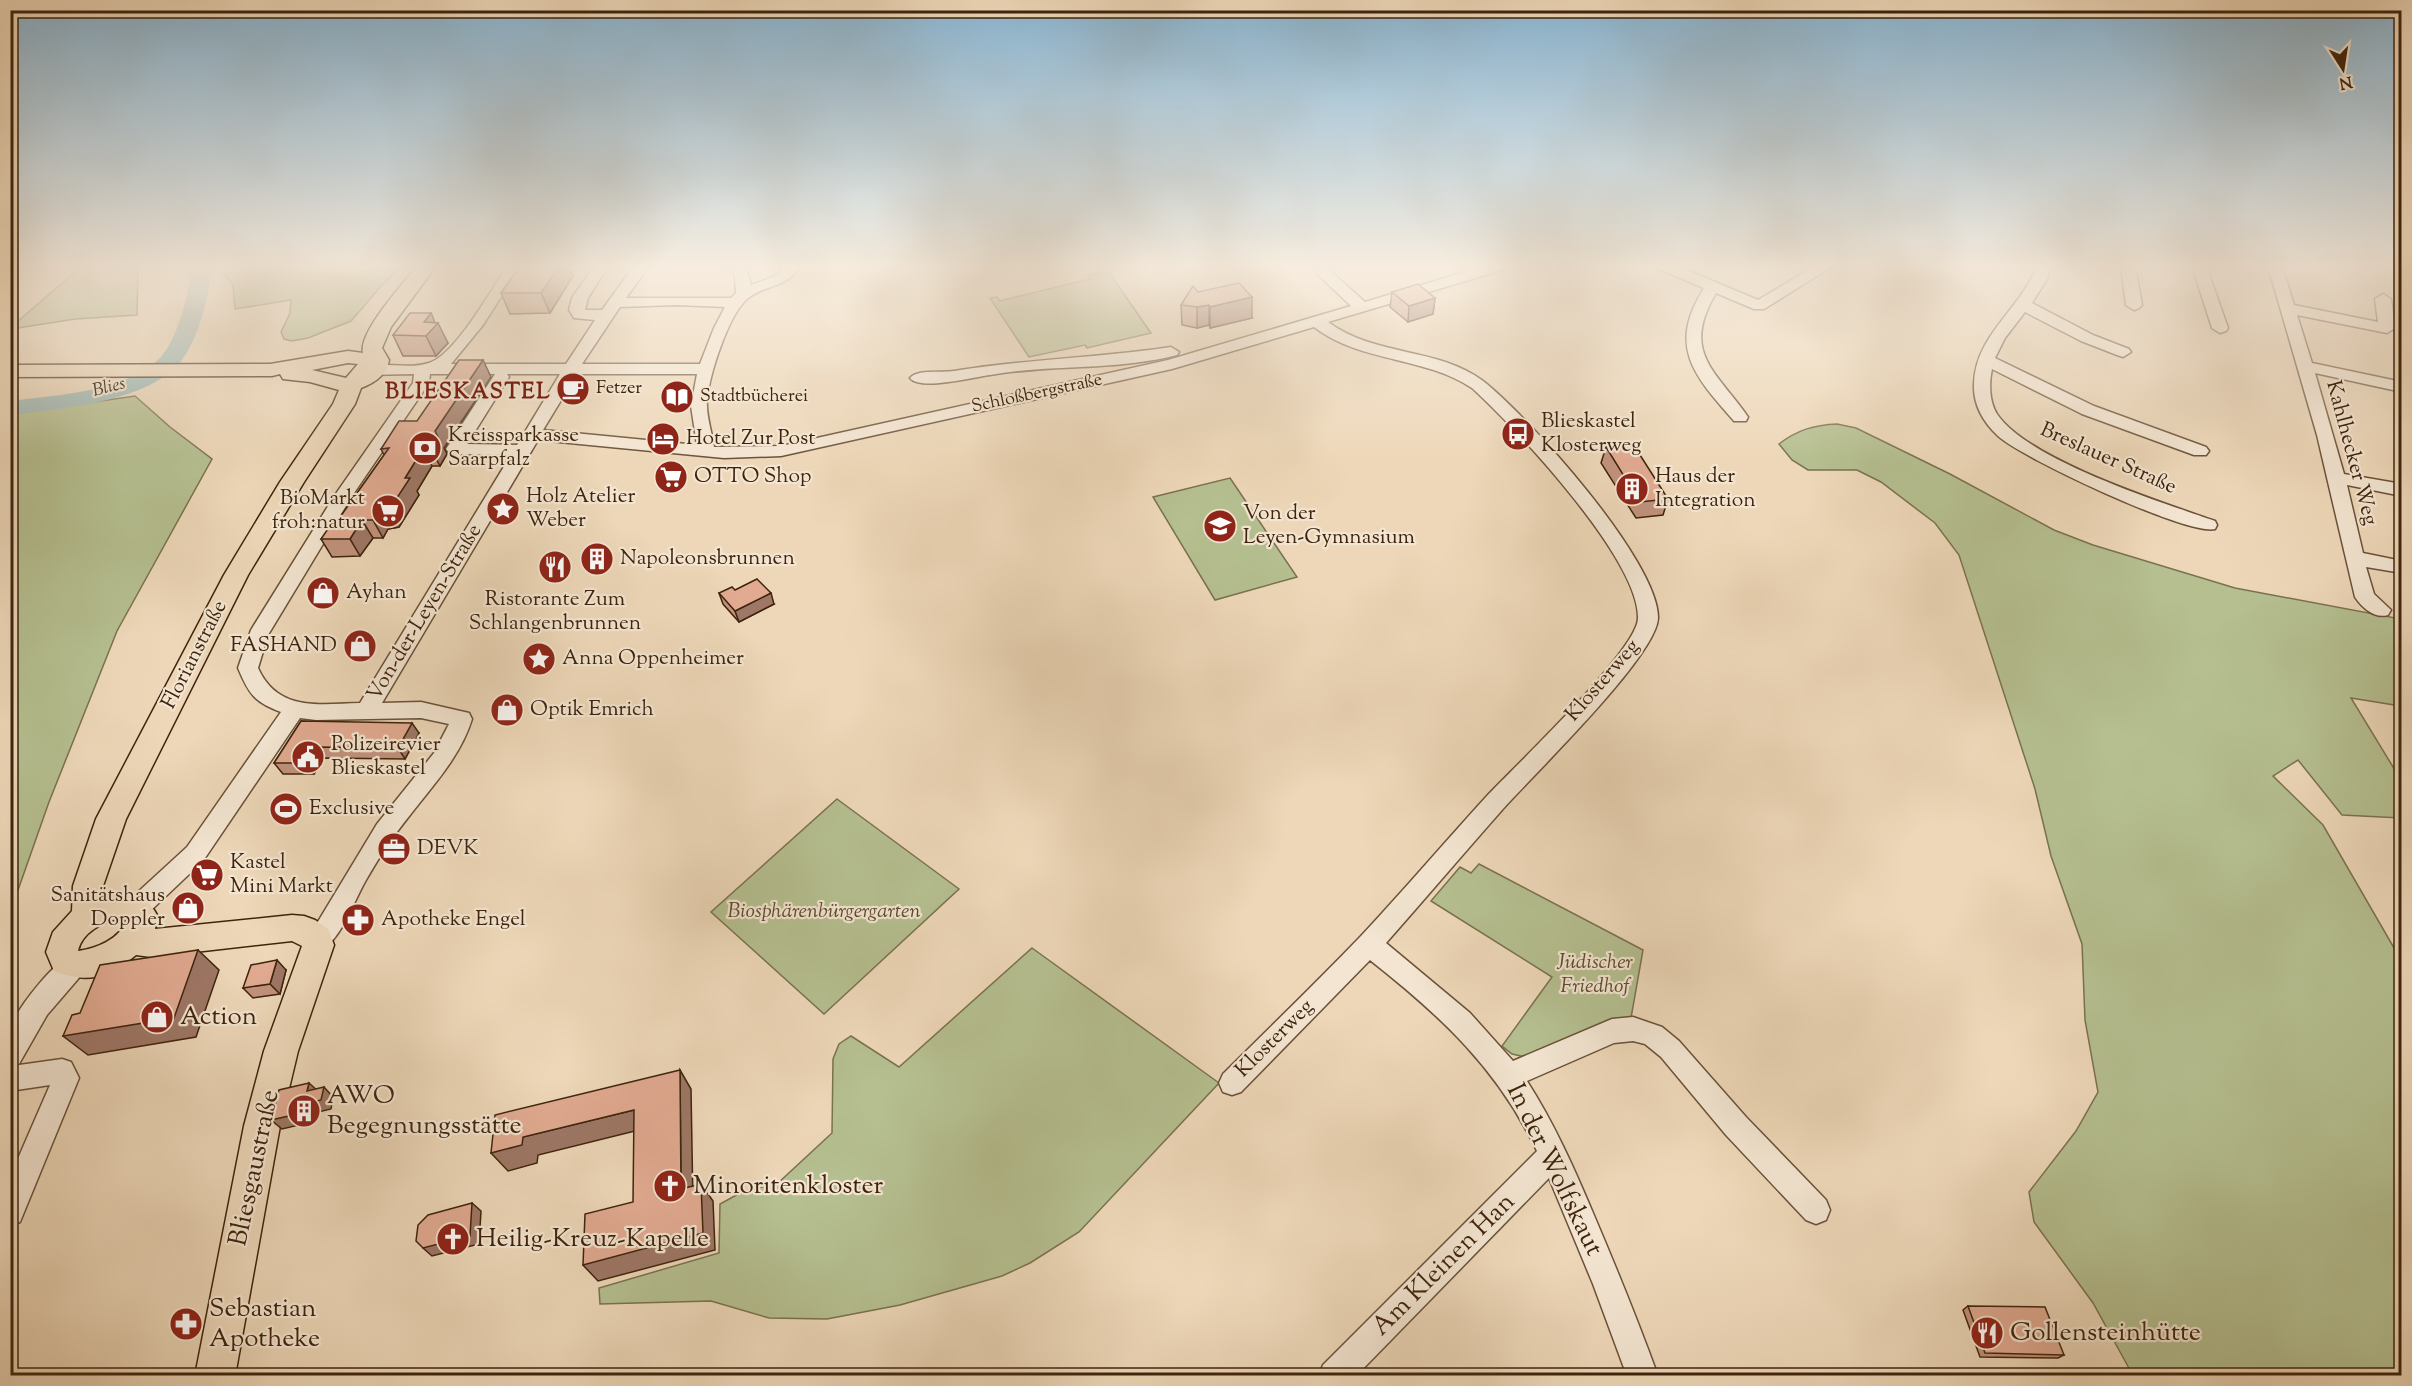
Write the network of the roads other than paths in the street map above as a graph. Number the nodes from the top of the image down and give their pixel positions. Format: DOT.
graph roads {
  1 [pos="375,331"];
  2 [pos="379,331"];
  3 [pos="472,331"];
  4 [pos="597,331"];
  5 [pos="723,331"];
  6 [pos="1284,331"];
  7 [pos="1331,331"];
  8 [pos="1693,331"];
  9 [pos="2004,331"];
  10 [pos="2073,331"];
  11 [pos="2294,331"];
  12 [pos="2123,352"];
  13 [pos="1190,358"];
  14 [pos="1986,360"];
  15 [pos="451,365"];
  16 [pos="2305,366"];
  17 [pos="321,367"];
  18 [pos="572,368"];
  19 [pos="423,369"];
  20 [pos="705,369"];
  21 [pos="10,370"];
  22 [pos="501,377"];
  23 [pos="918,378"];
  24 [pos="354,383"];
  25 [pos="2402,387"];
  26 [pos="1740,417"];
  27 [pos="527,442"];
  28 [pos="706,450"];
  29 [pos="2200,451"];
  30 [pos="300,471"];
  31 [pos="2337,478"];
  32 [pos="2402,490"];
  33 [pos="2208,525"];
  34 [pos="2355,558"];
  35 [pos="2402,567"];
  36 [pos="2381,610"];
  37 [pos="295,709"];
  38 [pos="366,711"];
  39 [pos="136,909"];
  40 [pos="87,916"];
  41 [pos="131,941"];
  42 [pos="1369,944"];
  43 [pos="314,952"];
  44 [pos="75,964"];
  45 [pos="10,1055"];
  46 [pos="1509,1076"];
  47 [pos="10,1079"];
  48 [pos="1232,1083"];
  49 [pos="1554,1155"];
  50 [pos="1816,1210"];
  51 [pos="10,1212"];
  52 [pos="215,1376"];
  53 [pos="1334,1376"];
  54 [pos="1643,1376"];
  1 -- 17 [label="main road"];
  2 -- 24 [label="main road"];
  3 -- 15 [label="street"];
  4 -- 18 [label="street, Von-der-Leyen-Straße"];
  5 -- 20 [label="street"];
  6 -- 13 [label="street, Schloßbergstraße"];
  7 -- 42 [label="street, Klosterweg"];
  8 -- 26 [label="street"];
  9 -- 14 [label="street, Breslauer Straße"];
  10 -- 12 [label="street"];
  11 -- 16 [label="street, Kahlhecker Weg"];
  13 -- 23 [label="street"];
  13 -- 28 [label="street, Schloßbergstraße"];
  14 -- 29 [label="street"];
  14 -- 33 [label="street, Breslauer Straße"];
  15 -- 18 [label="street"];
  15 -- 19 [label="street"];
  16 -- 25 [label="street"];
  16 -- 31 [label="street, Kahlhecker Weg"];
  17 -- 21 [label="main road"];
  17 -- 24 [label="main road"];
  17 -- 24 [label="main road"];
  18 -- 20 [label="street"];
  18 -- 27 [label="street, Von-der-Leyen-Straße"];
  19 -- 24 [label="street"];
  19 -- 37 [label="street"];
  20 -- 28 [label="street"];
  22 -- 27 [label="street, Schloßbergstraße"];
  24 -- 30 [label="main road, Florianstraße"];
  24 -- 30 [label="main road"];
  27 -- 28 [label="street, Schloßbergstraße"];
  27 -- 38 [label="street, Von-der-Leyen-Straße"];
  30 -- 40 [label="main road, Florianstraße"];
  31 -- 32 [label="street"];
  31 -- 34 [label="street, Kahlhecker Weg"];
  34 -- 35 [label="street"];
  34 -- 36 [label="street, Kahlhecker Weg"];
  37 -- 38 [label="street"];
  37 -- 39 [label="street"];
  38 -- 43 [label="street, Bliesgaustraße"];
  39 -- 40 [label="main road"];
  39 -- 41 [label="main road"];
  40 -- 44 [label="main road"];
  41 -- 43 [label="main road"];
  41 -- 44 [label="main road"];
  42 -- 46 [label="street, In der Wolfskaut"];
  42 -- 48 [label="street, Klosterweg"];
  43 -- 52 [label="main road, Bliesgaustraße"];
  44 -- 45 [label="street"];
  46 -- 49 [label="street, In der Wolfskaut"];
  46 -- 50 [label="street"];
  47 -- 51 [label="street"];
  49 -- 53 [label="street, Am Kleinen Han"];
  49 -- 54 [label="street, In der Wolfskaut"];
}
